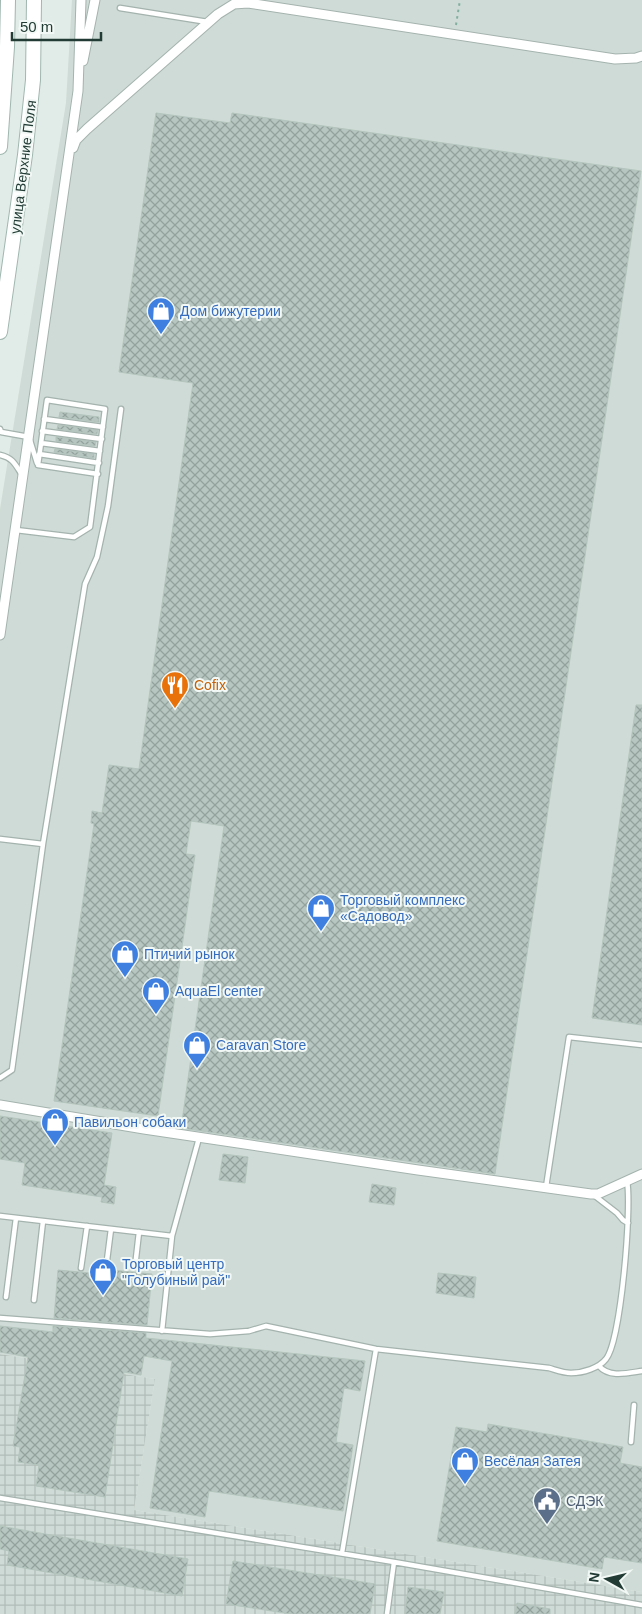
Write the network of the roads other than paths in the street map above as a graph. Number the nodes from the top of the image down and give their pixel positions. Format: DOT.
graph roads {
  1 [pos="7,0"];
  2 [pos="34,0"];
  3 [pos="81,0"];
  4 [pos="95,0"];
  5 [pos="120,8"];
  6 [pos="0,17"];
  7 [pos="209,22"];
  8 [pos="642,56"];
  9 [pos="78,91"];
  10 [pos="0,147"];
  11 [pos="69,157"];
  12 [pos="0,332"];
  13 [pos="121,410"];
  14 [pos="44,419"];
  15 [pos="103,427"];
  16 [pos="0,429"];
  17 [pos="42,431"];
  18 [pos="29,437"];
  19 [pos="102,439"];
  20 [pos="41,443"];
  21 [pos="100,451"];
  22 [pos="39,454"];
  23 [pos="0,456"];
  24 [pos="99,463"];
  25 [pos="38,465"];
  26 [pos="98,474"];
  27 [pos="24,478"];
  28 [pos="16,530"];
  29 [pos="0,635"];
  30 [pos="0,839"];
  31 [pos="43,844"];
  32 [pos="642,1045"];
  33 [pos="0,1078"];
  34 [pos="0,1105"];
  35 [pos="199,1136"];
  36 [pos="642,1174"];
  37 [pos="628,1181"];
  38 [pos="546,1188"];
  39 [pos="591,1194"];
  40 [pos="0,1216"];
  41 [pos="16,1218"];
  42 [pos="43,1221"];
  43 [pos="628,1223"];
  44 [pos="86,1226"];
  45 [pos="111,1229"];
  46 [pos="138,1232"];
  47 [pos="172,1236"];
  48 [pos="135,1267"];
  49 [pos="81,1268"];
  50 [pos="106,1268"];
  51 [pos="6,1297"];
  52 [pos="34,1300"];
  53 [pos="0,1318"];
  54 [pos="162,1331"];
  55 [pos="376,1349"];
  56 [pos="599,1366"];
  57 [pos="642,1372"];
  58 [pos="634,1405"];
  59 [pos="631,1442"];
  60 [pos="0,1498"];
  61 [pos="342,1553"];
  62 [pos="394,1562"];
  63 [pos="642,1605"];
  64 [pos="387,1614"];
  1 -- 6 [label="main road"];
  1 -- 10 [label="main road, улица Верхние Поля"];
  2 -- 12 [label="main road, улица Верхние Поля"];
  3 -- 9 [label="street"];
  4 -- 9 [label="street"];
  5 -- 7 [label="lane"];
  7 -- 8 [label="street"];
  7 -- 11 [label="street"];
  9 -- 11 [label="street"];
  11 -- 18 [label="street"];
  13 -- 31 [label="lane"];
  14 -- 15 [label="lane"];
  14 -- 15 [label="lane"];
  14 -- 17 [label="lane"];
  15 -- 19 [label="lane"];
  16 -- 18 [label="lane"];
  17 -- 19 [label="lane"];
  17 -- 20 [label="lane"];
  18 -- 25 [label="lane"];
  18 -- 27 [label="street"];
  19 -- 21 [label="lane"];
  20 -- 21 [label="lane"];
  20 -- 22 [label="lane"];
  21 -- 24 [label="lane"];
  22 -- 24 [label="lane"];
  22 -- 25 [label="lane"];
  23 -- 27 [label="lane"];
  24 -- 26 [label="lane"];
  25 -- 26 [label="lane"];
  26 -- 28 [label="lane"];
  27 -- 28 [label="street"];
  28 -- 29 [label="street"];
  30 -- 31 [label="lane"];
  31 -- 33 [label="lane"];
  32 -- 38 [label="lane"];
  34 -- 35 [label="street"];
  35 -- 38 [label="street"];
  35 -- 47 [label="lane"];
  36 -- 37 [label="street"];
  37 -- 39 [label="street"];
  37 -- 43 [label="lane"];
  38 -- 39 [label="street"];
  39 -- 43 [label="lane"];
  40 -- 41 [label="lane"];
  41 -- 42 [label="lane"];
  41 -- 51 [label="lane"];
  42 -- 44 [label="lane"];
  42 -- 52 [label="lane"];
  43 -- 56 [label="lane"];
  44 -- 45 [label="lane"];
  44 -- 49 [label="lane"];
  45 -- 46 [label="lane"];
  45 -- 50 [label="lane"];
  46 -- 47 [label="lane"];
  46 -- 48 [label="lane"];
  47 -- 54 [label="lane"];
  53 -- 54 [label="lane"];
  54 -- 55 [label="lane"];
  55 -- 56 [label="lane"];
  55 -- 61 [label="lane"];
  56 -- 57 [label="lane"];
  58 -- 59 [label="lane"];
  60 -- 61 [label="lane"];
  61 -- 62 [label="lane"];
  62 -- 63 [label="lane"];
  62 -- 64 [label="lane"];
}
